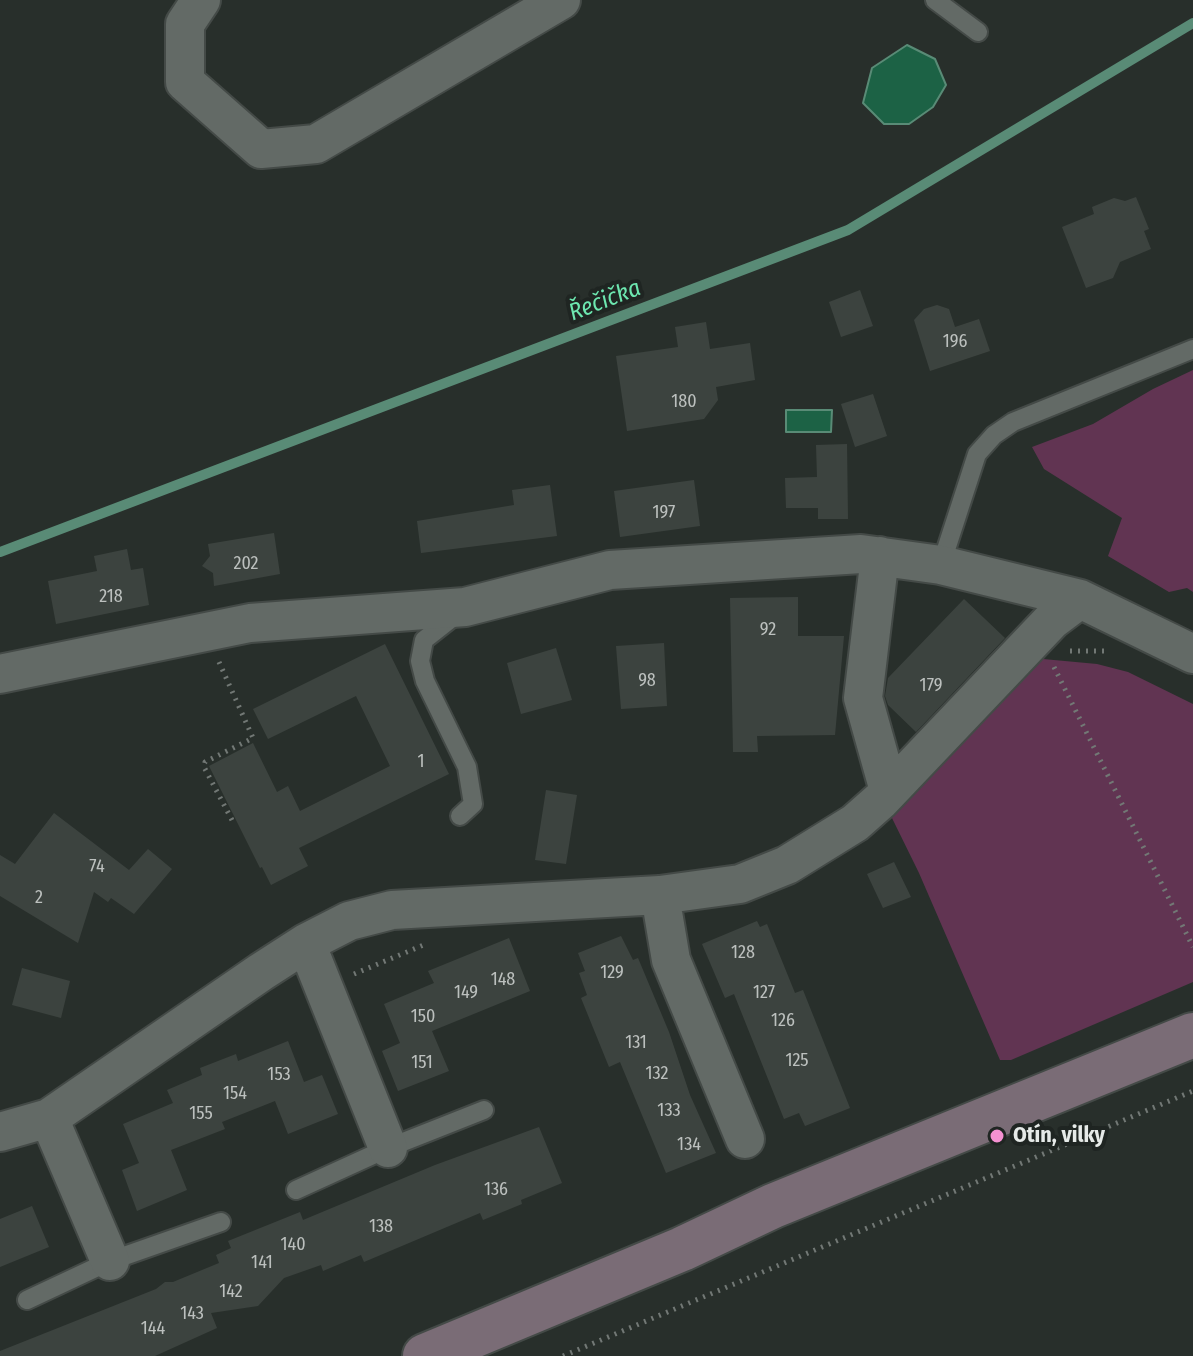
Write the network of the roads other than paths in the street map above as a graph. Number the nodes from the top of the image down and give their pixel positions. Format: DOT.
graph roads {
  1 [pos="201,0"];
  2 [pos="561,0"];
  3 [pos="935,0"];
  4 [pos="978,32"];
  5 [pos="1193,349"];
  6 [pos="880,556"];
  7 [pos="941,565"];
  8 [pos="1080,599"];
  9 [pos="465,607"];
  10 [pos="1193,654"];
  11 [pos="0,674"];
  12 [pos="889,791"];
  13 [pos="460,816"];
  14 [pos="660,895"];
  15 [pos="306,943"];
  16 [pos="1193,1035"];
  17 [pos="484,1110"];
  18 [pos="49,1118"];
  19 [pos="0,1132"];
  20 [pos="745,1139"];
  21 [pos="388,1148"];
  22 [pos="296,1190"];
  23 [pos="221,1222"];
  24 [pos="110,1261"];
  25 [pos="27,1300"];
  26 [pos="425,1356"];
  1 -- 2 [label="street"];
  3 -- 4 [label="lane"];
  5 -- 7 [label="lane"];
  6 -- 7 [label="street"];
  6 -- 9 [label="street"];
  6 -- 12 [label="street"];
  7 -- 8 [label="street"];
  8 -- 10 [label="street"];
  8 -- 12 [label="street"];
  9 -- 11 [label="street"];
  9 -- 13 [label="lane"];
  12 -- 14 [label="street"];
  14 -- 15 [label="street"];
  14 -- 20 [label="street"];
  15 -- 18 [label="street"];
  15 -- 21 [label="street"];
  16 -- 26 [label="street"];
  17 -- 21 [label="lane"];
  18 -- 19 [label="street"];
  18 -- 24 [label="street"];
  21 -- 22 [label="lane"];
  23 -- 24 [label="lane"];
  24 -- 25 [label="lane"];
}
